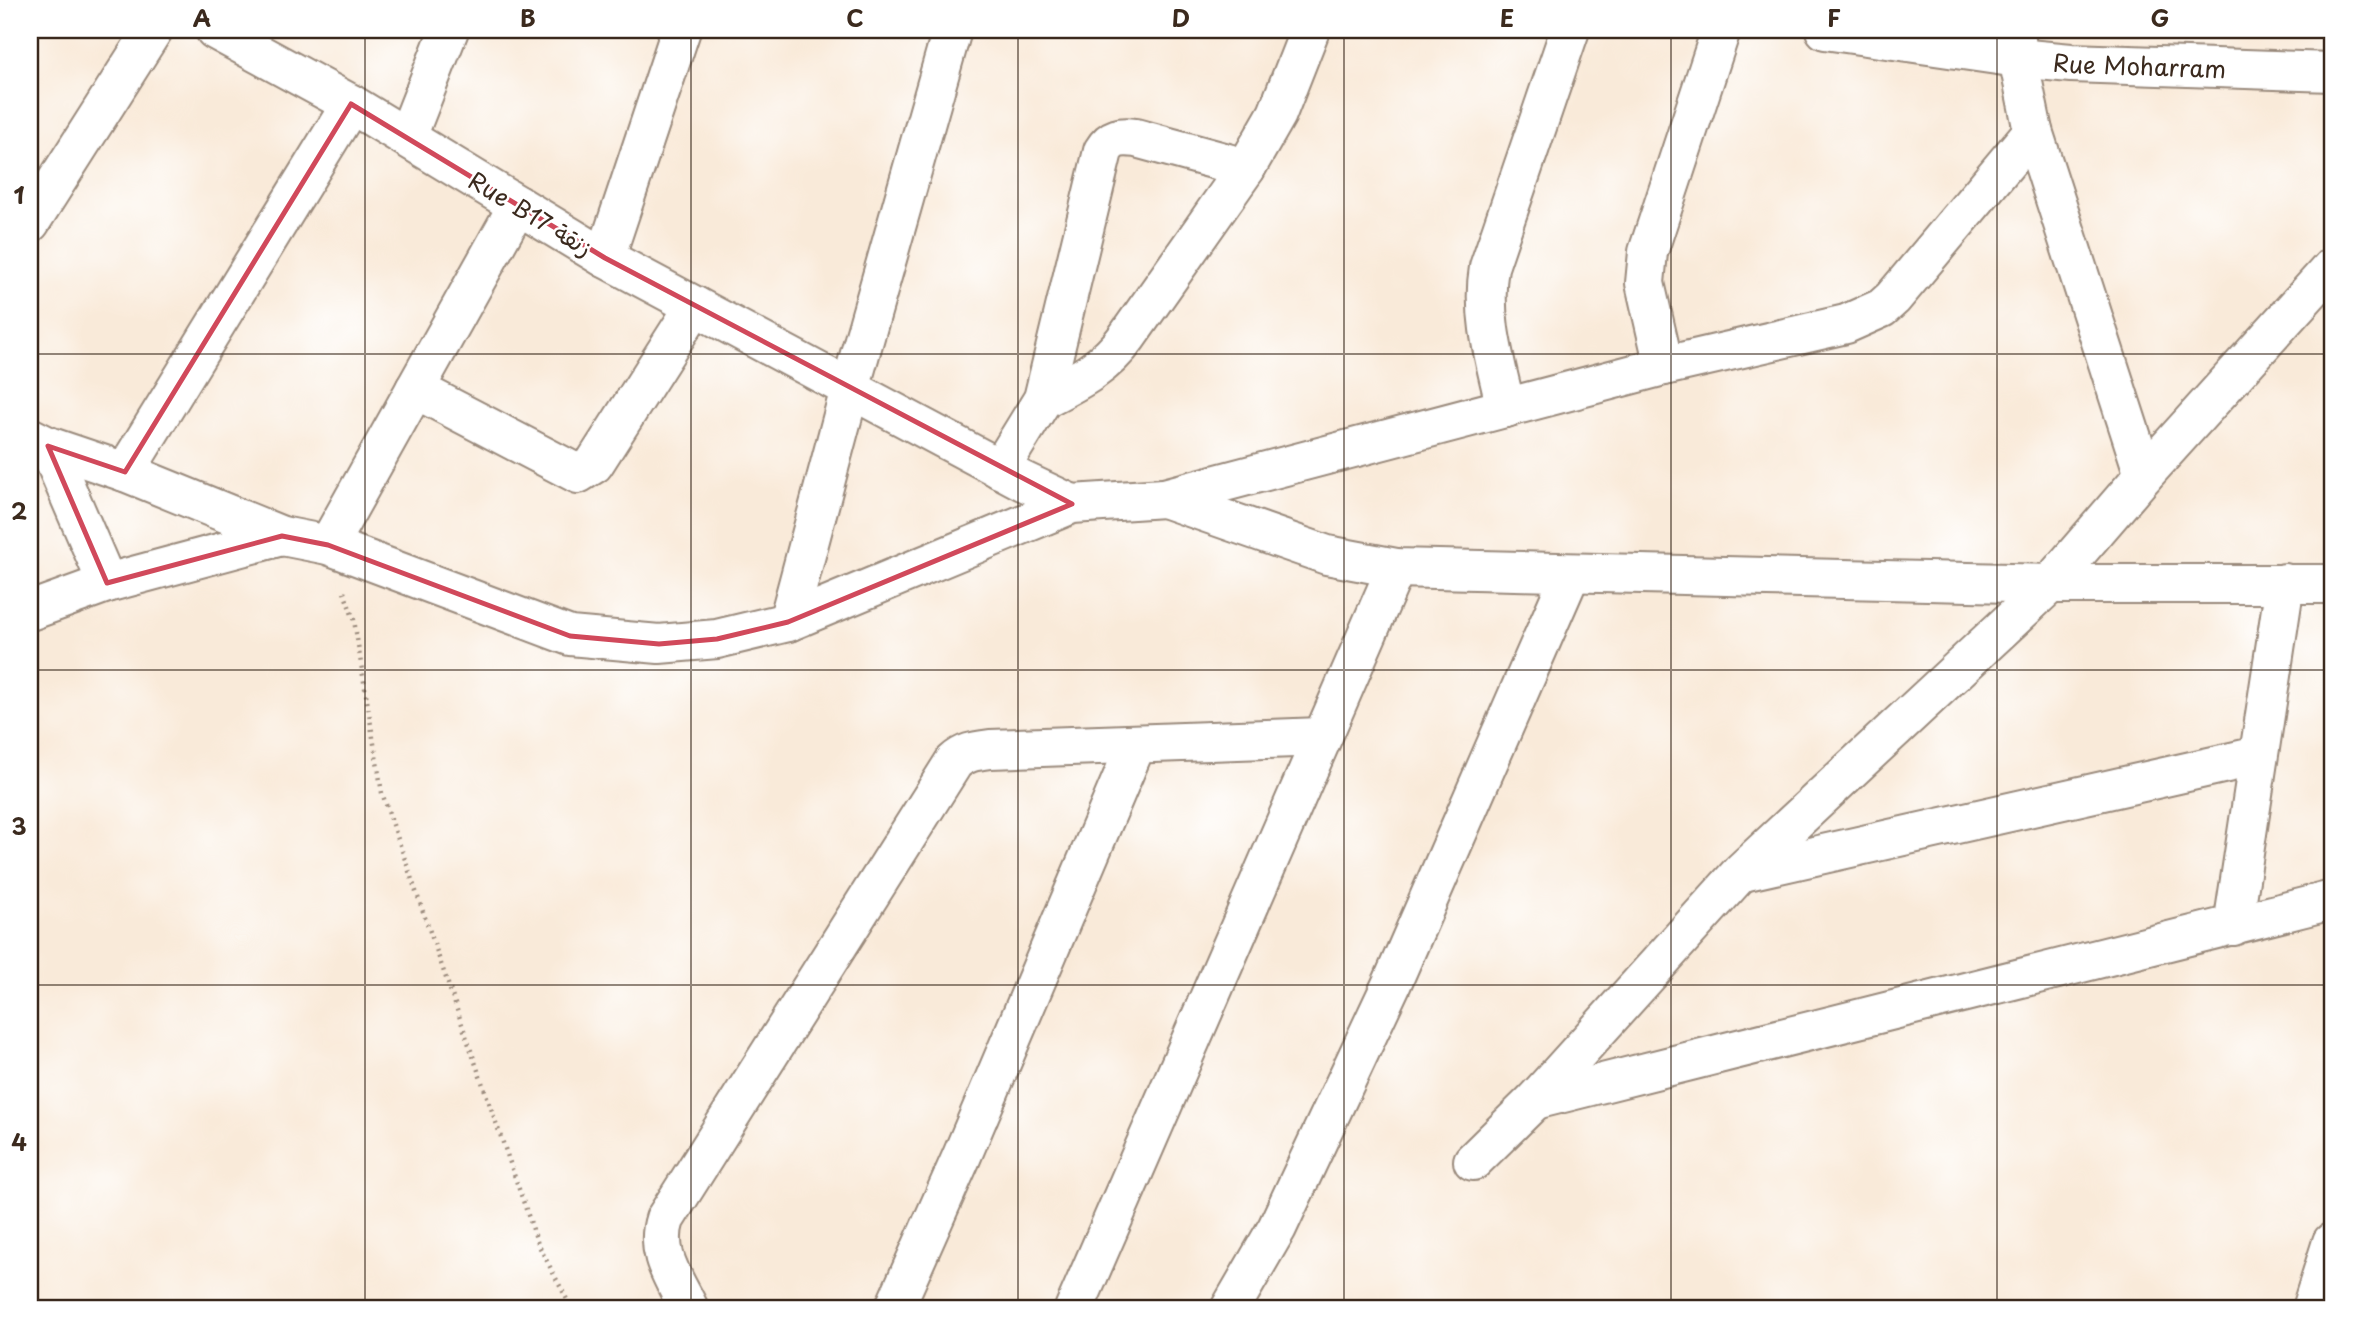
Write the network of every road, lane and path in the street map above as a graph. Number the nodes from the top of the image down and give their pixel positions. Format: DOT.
graph roads {
  1 [pos="153,30"];
  2 [pos="215,30"];
  3 [pos="449,30"];
  4 [pos="681,30"];
  5 [pos="952,30"];
  6 [pos="1310,30"];
  7 [pos="1570,30"];
  8 [pos="1721,30"];
  9 [pos="1825,30"];
  10 [pos="2017,44"];
  11 [pos="2332,72"];
  12 [pos="351,104"];
  13 [pos="2033,131"];
  14 [pos="407,137"];
  15 [pos="1246,168"];
  16 [pos="518,205"];
  17 [pos="30,223"];
  18 [pos="605,258"];
  19 [pos="2332,267"];
  20 [pos="695,306"];
  21 [pos="1664,366"];
  22 [pos="415,389"];
  23 [pos="850,389"];
  24 [pos="1042,399"];
  25 [pos="1506,408"];
  26 [pos="39,442"];
  27 [pos="1000,469"];
  28 [pos="125,472"];
  29 [pos="2144,475"];
  30 [pos="1164,498"];
  31 [pos="1072,504"];
  32 [pos="282,536"];
  33 [pos="328,545"];
  34 [pos="1396,568"];
  35 [pos="1571,573"];
  36 [pos="107,583"];
  37 [pos="2285,583"];
  38 [pos="2050,584"];
  39 [pos="2332,584"];
  40 [pos="30,611"];
  41 [pos="788,622"];
  42 [pos="1321,737"];
  43 [pos="1136,745"];
  44 [pos="2258,756"];
  45 [pos="1741,872"];
  46 [pos="2332,900"];
  47 [pos="2233,926"];
  48 [pos="1535,1100"];
  49 [pos="1473,1161"];
  50 [pos="2332,1242"];
  51 [pos="1081,1307"];
  52 [pos="572,1309"];
  53 [pos="689,1309"];
  54 [pos="894,1309"];
  55 [pos="1230,1309"];
  56 [pos="2311,1309"];
  1 -- 17 [label="street"];
  2 -- 12 [label="street, Rue B17 زنقة"];
  3 -- 14 [label="street"];
  4 -- 18 [label="street"];
  5 -- 23 [label="street"];
  6 -- 15 [label="street"];
  7 -- 25 [label="street"];
  8 -- 21 [label="street"];
  9 -- 10 [label="street, Rue Moharram"];
  10 -- 11 [label="street, Rue Moharram"];
  10 -- 13 [label="street"];
  12 -- 14 [label="street, Rue B17 زنقة"];
  12 -- 28 [label="street"];
  13 -- 21 [label="street"];
  13 -- 29 [label="street"];
  14 -- 16 [label="street, Rue B17 زنقة"];
  15 -- 24 [label="street"];
  15 -- 24 [label="street"];
  16 -- 18 [label="street, Rue B17 زنقة"];
  16 -- 22 [label="street"];
  18 -- 20 [label="street, Rue B17 زنقة"];
  19 -- 29 [label="street"];
  20 -- 22 [label="street"];
  20 -- 23 [label="street, Rue B17 زنقة"];
  21 -- 25 [label="street"];
  22 -- 33 [label="street"];
  23 -- 27 [label="street, Rue B17 زنقة"];
  23 -- 41 [label="street"];
  24 -- 27 [label="street"];
  25 -- 30 [label="street"];
  26 -- 28 [label="street"];
  26 -- 36 [label="street"];
  27 -- 31 [label="street, Rue B17 زنقة"];
  28 -- 32 [label="street"];
  29 -- 38 [label="street"];
  30 -- 31 [label="street"];
  30 -- 34 [label="street"];
  31 -- 41 [label="street"];
  32 -- 33 [label="street"];
  32 -- 36 [label="street"];
  33 -- 41 [label="street"];
  33 -- 52 [label="path"];
  34 -- 35 [label="street"];
  34 -- 42 [label="street"];
  35 -- 38 [label="street"];
  35 -- 55 [label="street"];
  36 -- 40 [label="street"];
  37 -- 38 [label="street"];
  37 -- 39 [label="street"];
  37 -- 44 [label="street"];
  38 -- 45 [label="street"];
  42 -- 43 [label="street"];
  42 -- 51 [label="street"];
  43 -- 53 [label="street"];
  43 -- 54 [label="street"];
  44 -- 45 [label="street"];
  44 -- 47 [label="street"];
  45 -- 48 [label="street"];
  46 -- 47 [label="street"];
  47 -- 48 [label="street"];
  48 -- 49 [label="street"];
  50 -- 56 [label="street"];
}
